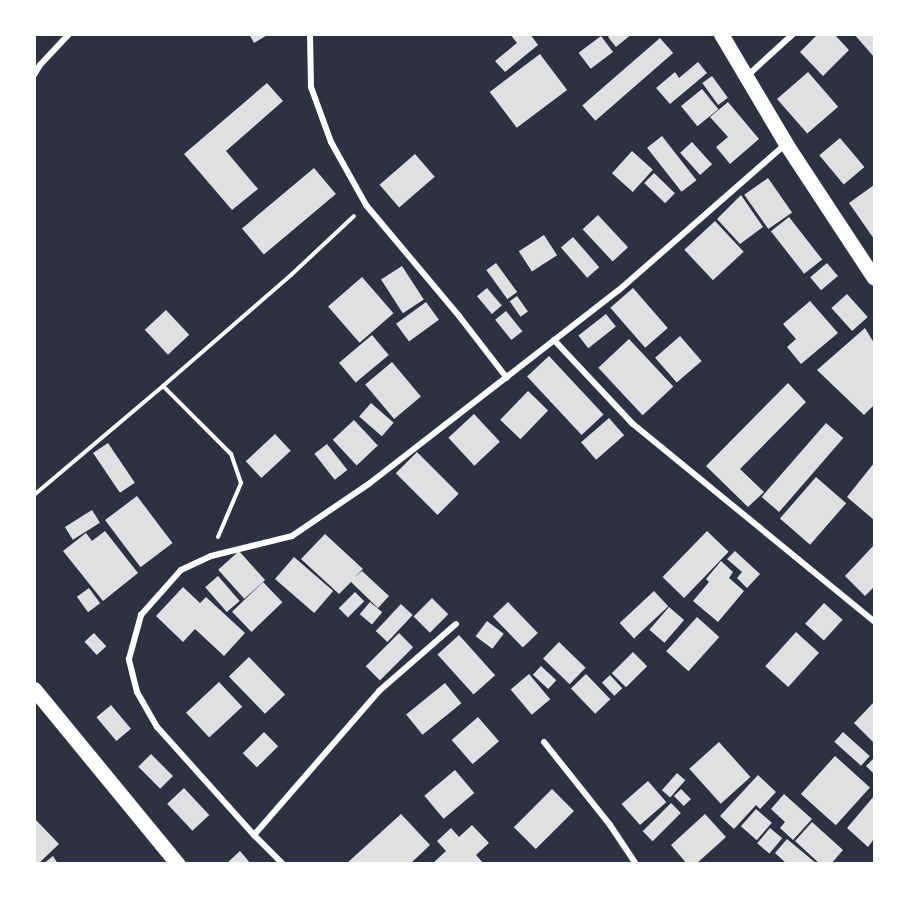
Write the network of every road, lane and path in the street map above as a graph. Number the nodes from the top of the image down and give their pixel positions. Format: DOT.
graph roads {
  1 [pos="69,34"];
  2 [pos="310,34"];
  3 [pos="721,34"];
  4 [pos="793,34"];
  5 [pos="34,75"];
  6 [pos="746,76"];
  7 [pos="786,144"];
  8 [pos="366,205"];
  9 [pos="874,278"];
  10 [pos="554,340"];
  11 [pos="507,378"];
  12 [pos="163,386"];
  13 [pos="34,495"];
  14 [pos="211,556"];
  15 [pos="874,621"];
  16 [pos="456,624"];
  17 [pos="34,689"];
  18 [pos="544,742"];
  19 [pos="254,835"];
  20 [pos="178,864"];
  21 [pos="283,864"];
  22 [pos="636,864"];
  1 -- 5 [label="street"];
  2 -- 8 [label="street"];
  3 -- 6 [label="main road"];
  4 -- 6 [label="street"];
  6 -- 7 [label="main road"];
  7 -- 9 [label="main road"];
  7 -- 10 [label="street"];
  8 -- 11 [label="street"];
  8 -- 12 [label="path"];
  10 -- 11 [label="street"];
  10 -- 15 [label="street"];
  11 -- 14 [label="street"];
  12 -- 13 [label="path"];
  12 -- 14 [label="path"];
  14 -- 19 [label="street"];
  16 -- 19 [label="street"];
  17 -- 20 [label="main road"];
  18 -- 22 [label="street"];
  19 -- 21 [label="street"];
}
